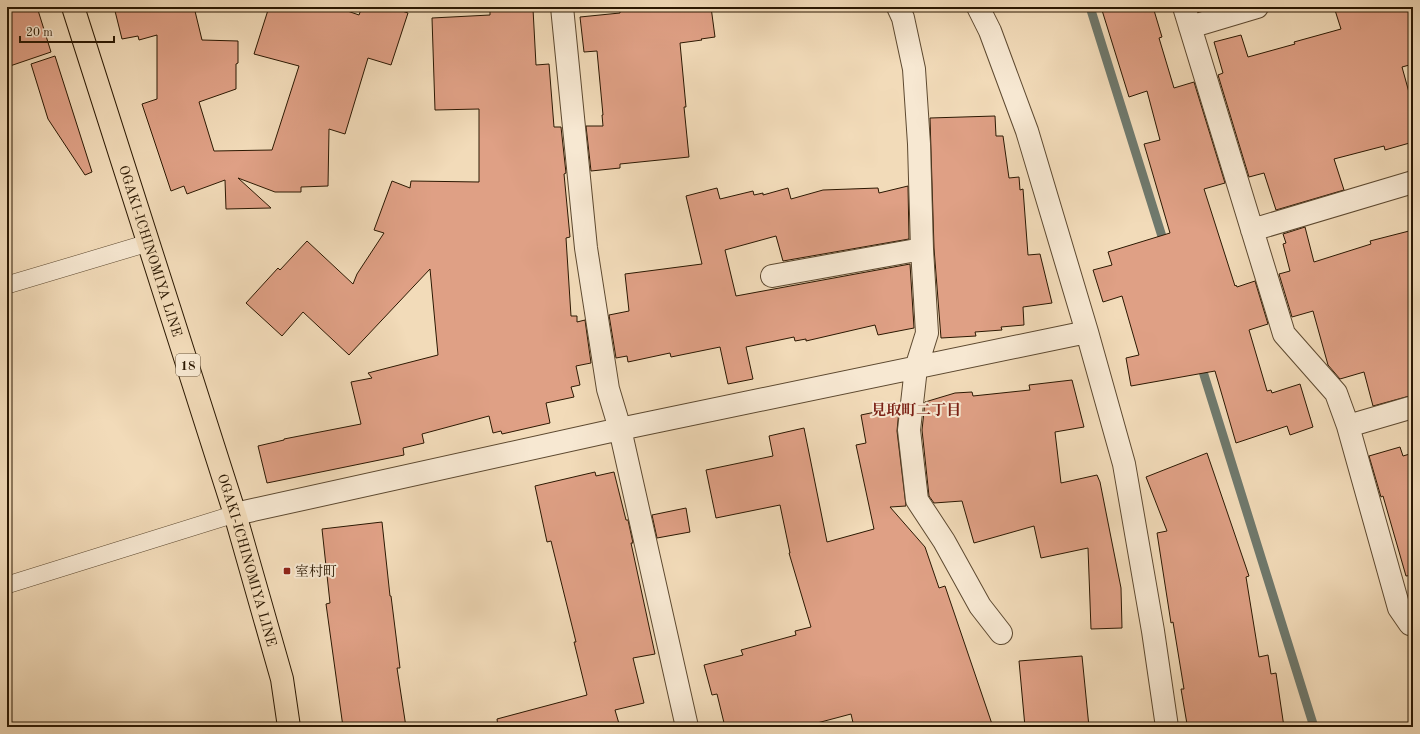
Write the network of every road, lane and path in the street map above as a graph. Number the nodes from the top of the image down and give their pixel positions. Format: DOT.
graph roads {
  1 [pos="73,7"];
  2 [pos="562,7"];
  3 [pos="898,7"];
  4 [pos="978,7"];
  5 [pos="1257,7"];
  6 [pos="1187,17"];
  7 [pos="1413,182"];
  8 [pos="1252,230"];
  9 [pos="148,243"];
  10 [pos="922,249"];
  11 [pos="772,276"];
  12 [pos="7,285"];
  13 [pos="1087,332"];
  14 [pos="916,368"];
  15 [pos="1413,407"];
  16 [pos="1348,426"];
  17 [pos="620,429"];
  18 [pos="235,514"];
  19 [pos="7,584"];
  20 [pos="1413,623"];
  21 [pos="1001,633"];
  22 [pos="289,727"];
  23 [pos="687,727"];
  24 [pos="1167,727"];
  1 -- 9 [label="main road, OGAKI-ICHINOMIYA LINE / 18"];
  2 -- 17 [label="street"];
  3 -- 10 [label="street"];
  4 -- 13 [label="street"];
  5 -- 6 [label="street"];
  6 -- 8 [label="street"];
  7 -- 8 [label="street"];
  8 -- 16 [label="street"];
  9 -- 12 [label="lane"];
  9 -- 18 [label="main road, OGAKI-ICHINOMIYA LINE / 18"];
  10 -- 11 [label="street"];
  10 -- 14 [label="street"];
  13 -- 14 [label="street"];
  13 -- 24 [label="street"];
  14 -- 17 [label="street"];
  14 -- 21 [label="street"];
  15 -- 16 [label="street"];
  16 -- 20 [label="street"];
  17 -- 18 [label="street"];
  17 -- 23 [label="street"];
  18 -- 19 [label="lane"];
  18 -- 22 [label="main road, OGAKI-ICHINOMIYA LINE / 18"];
}
